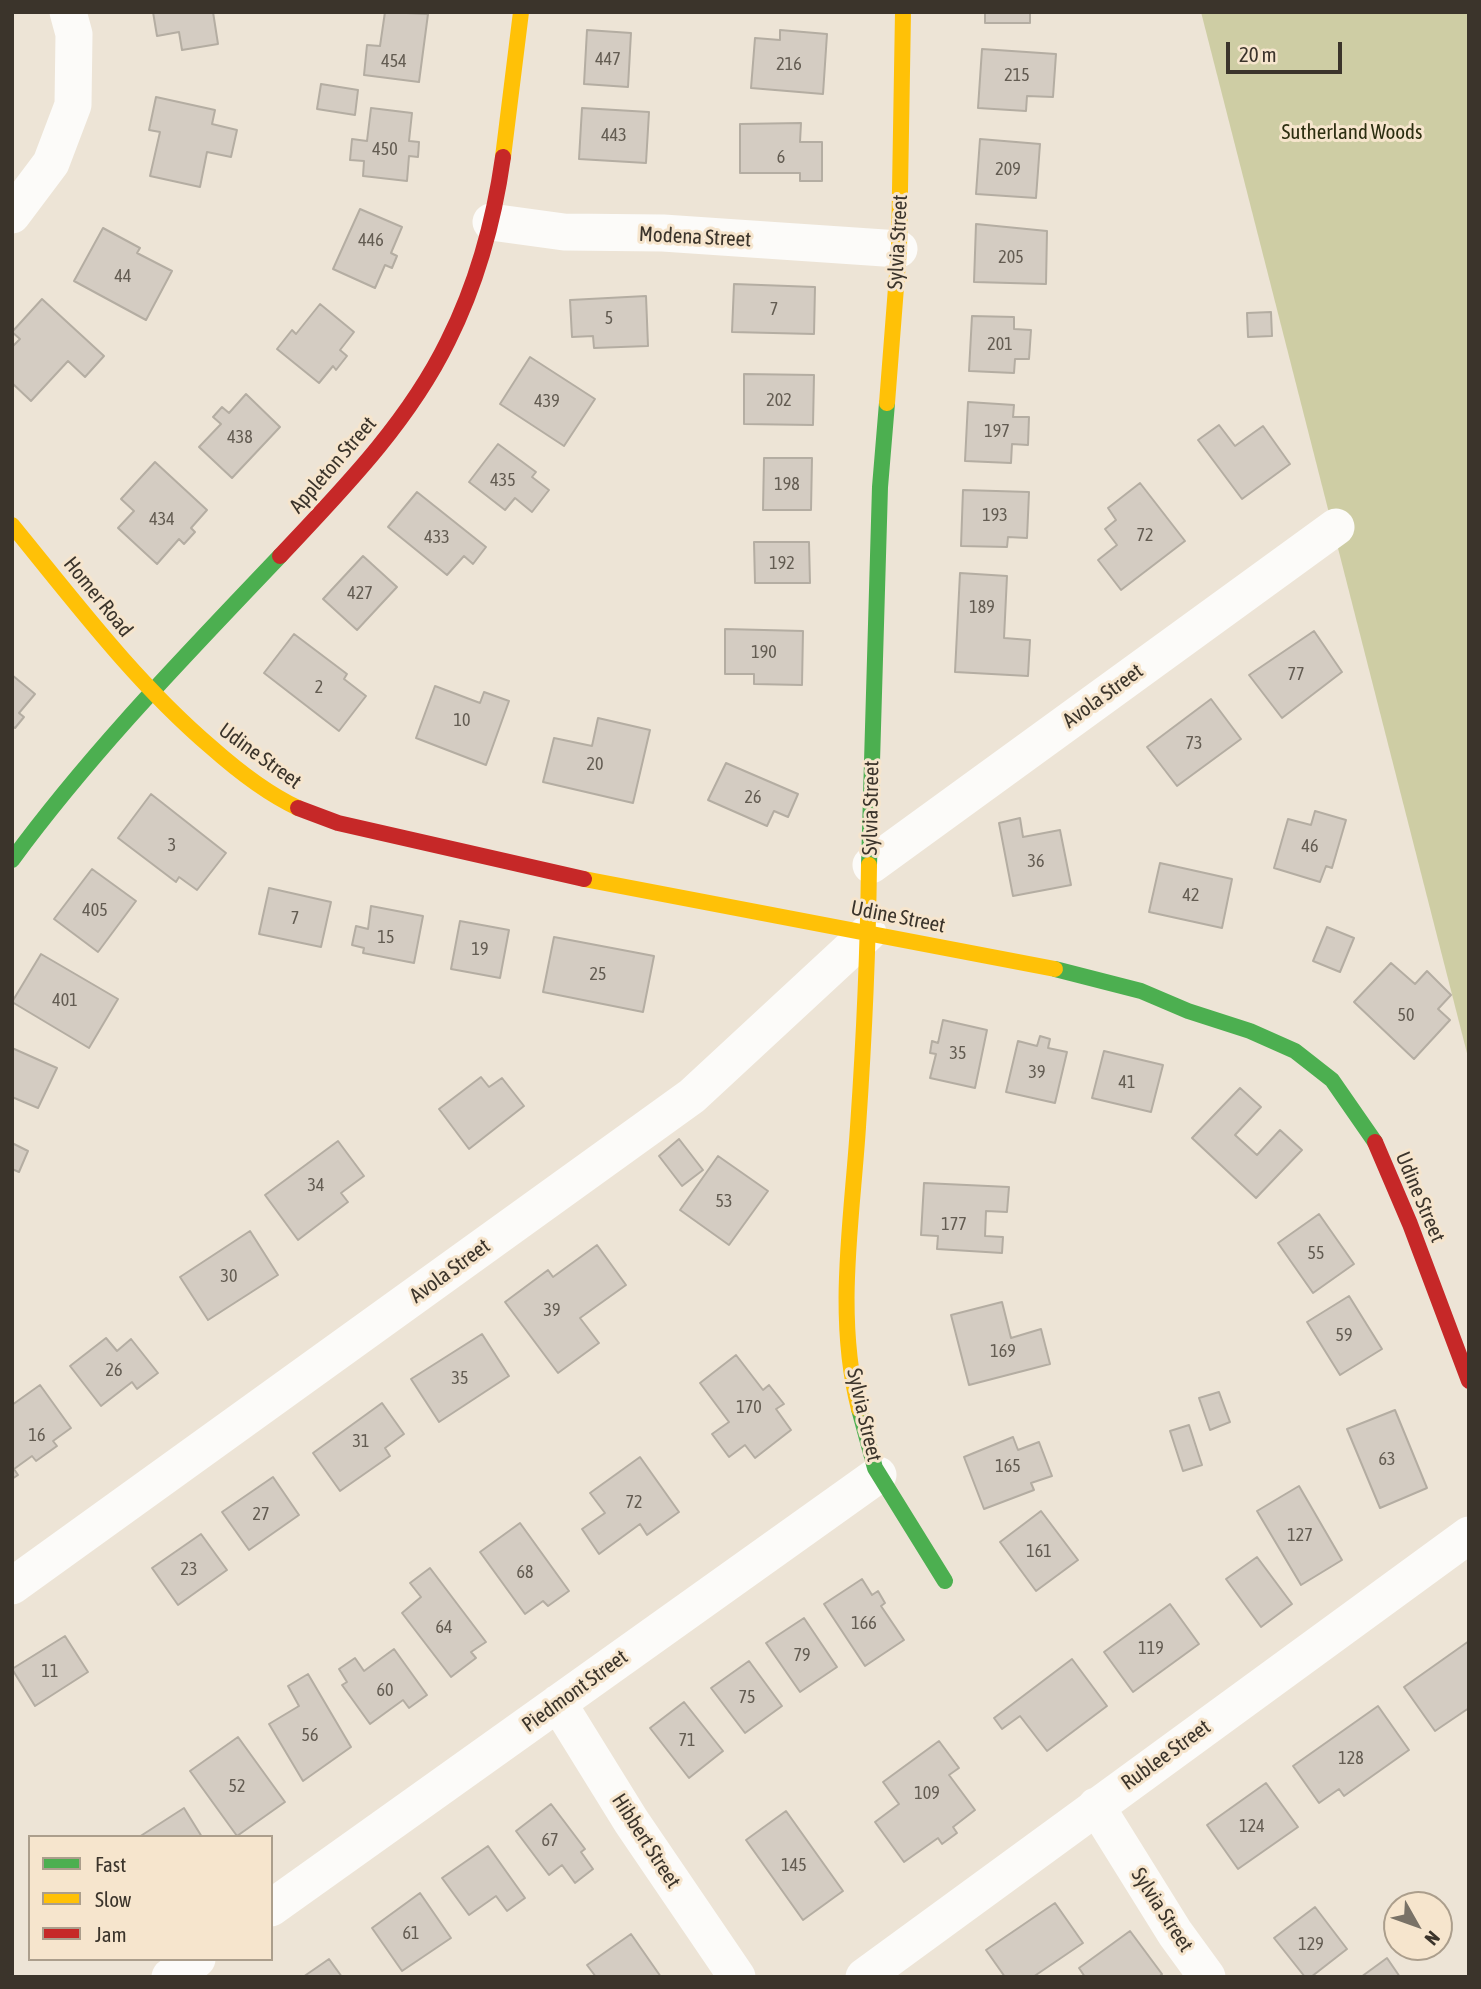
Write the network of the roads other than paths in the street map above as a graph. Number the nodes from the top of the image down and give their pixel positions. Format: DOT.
graph roads {
  1 [pos="68,12"];
  2 [pos="521,12"];
  3 [pos="903,12"];
  4 [pos="12,215"];
  5 [pos="491,222"];
  6 [pos="899,249"];
  7 [pos="12,525"];
  8 [pos="1336,527"];
  9 [pos="152,693"];
  10 [pos="12,860"];
  11 [pos="870,865"];
  12 [pos="868,933"];
  13 [pos="1469,1381"];
  14 [pos="878,1475"];
  15 [pos="1469,1535"];
  16 [pos="946,1581"];
  17 [pos="12,1586"];
  18 [pos="558,1703"];
  19 [pos="1096,1806"];
  20 [pos="273,1907"];
  21 [pos="194,1961"];
  22 [pos="170,1977"];
  23 [pos="737,1977"];
  24 [pos="864,1977"];
  25 [pos="1207,1977"];
  1 -- 4 [label="street"];
  2 -- 5 [label="street, Appleton Street"];
  3 -- 6 [label="street, Sylvia Street"];
  5 -- 6 [label="street, Modena Street"];
  5 -- 9 [label="street, Appleton Street"];
  6 -- 11 [label="street, Sylvia Street"];
  7 -- 9 [label="street, Homer Road"];
  8 -- 11 [label="street, Avola Street"];
  9 -- 10 [label="street, Appleton Street"];
  9 -- 12 [label="street, Udine Street"];
  11 -- 12 [label="street, Sylvia Street"];
  12 -- 13 [label="street, Udine Street"];
  12 -- 14 [label="street, Sylvia Street"];
  12 -- 17 [label="street, Avola Street"];
  14 -- 16 [label="street, Sylvia Street"];
  14 -- 18 [label="street, Piedmont Street"];
  15 -- 19 [label="street, Rublee Street"];
  18 -- 20 [label="street, Piedmont Street"];
  18 -- 23 [label="street, Hibbert Street"];
  19 -- 24 [label="street, Rublee Street"];
  19 -- 25 [label="street, Sylvia Street"];
  21 -- 22 [label="street"];
}
